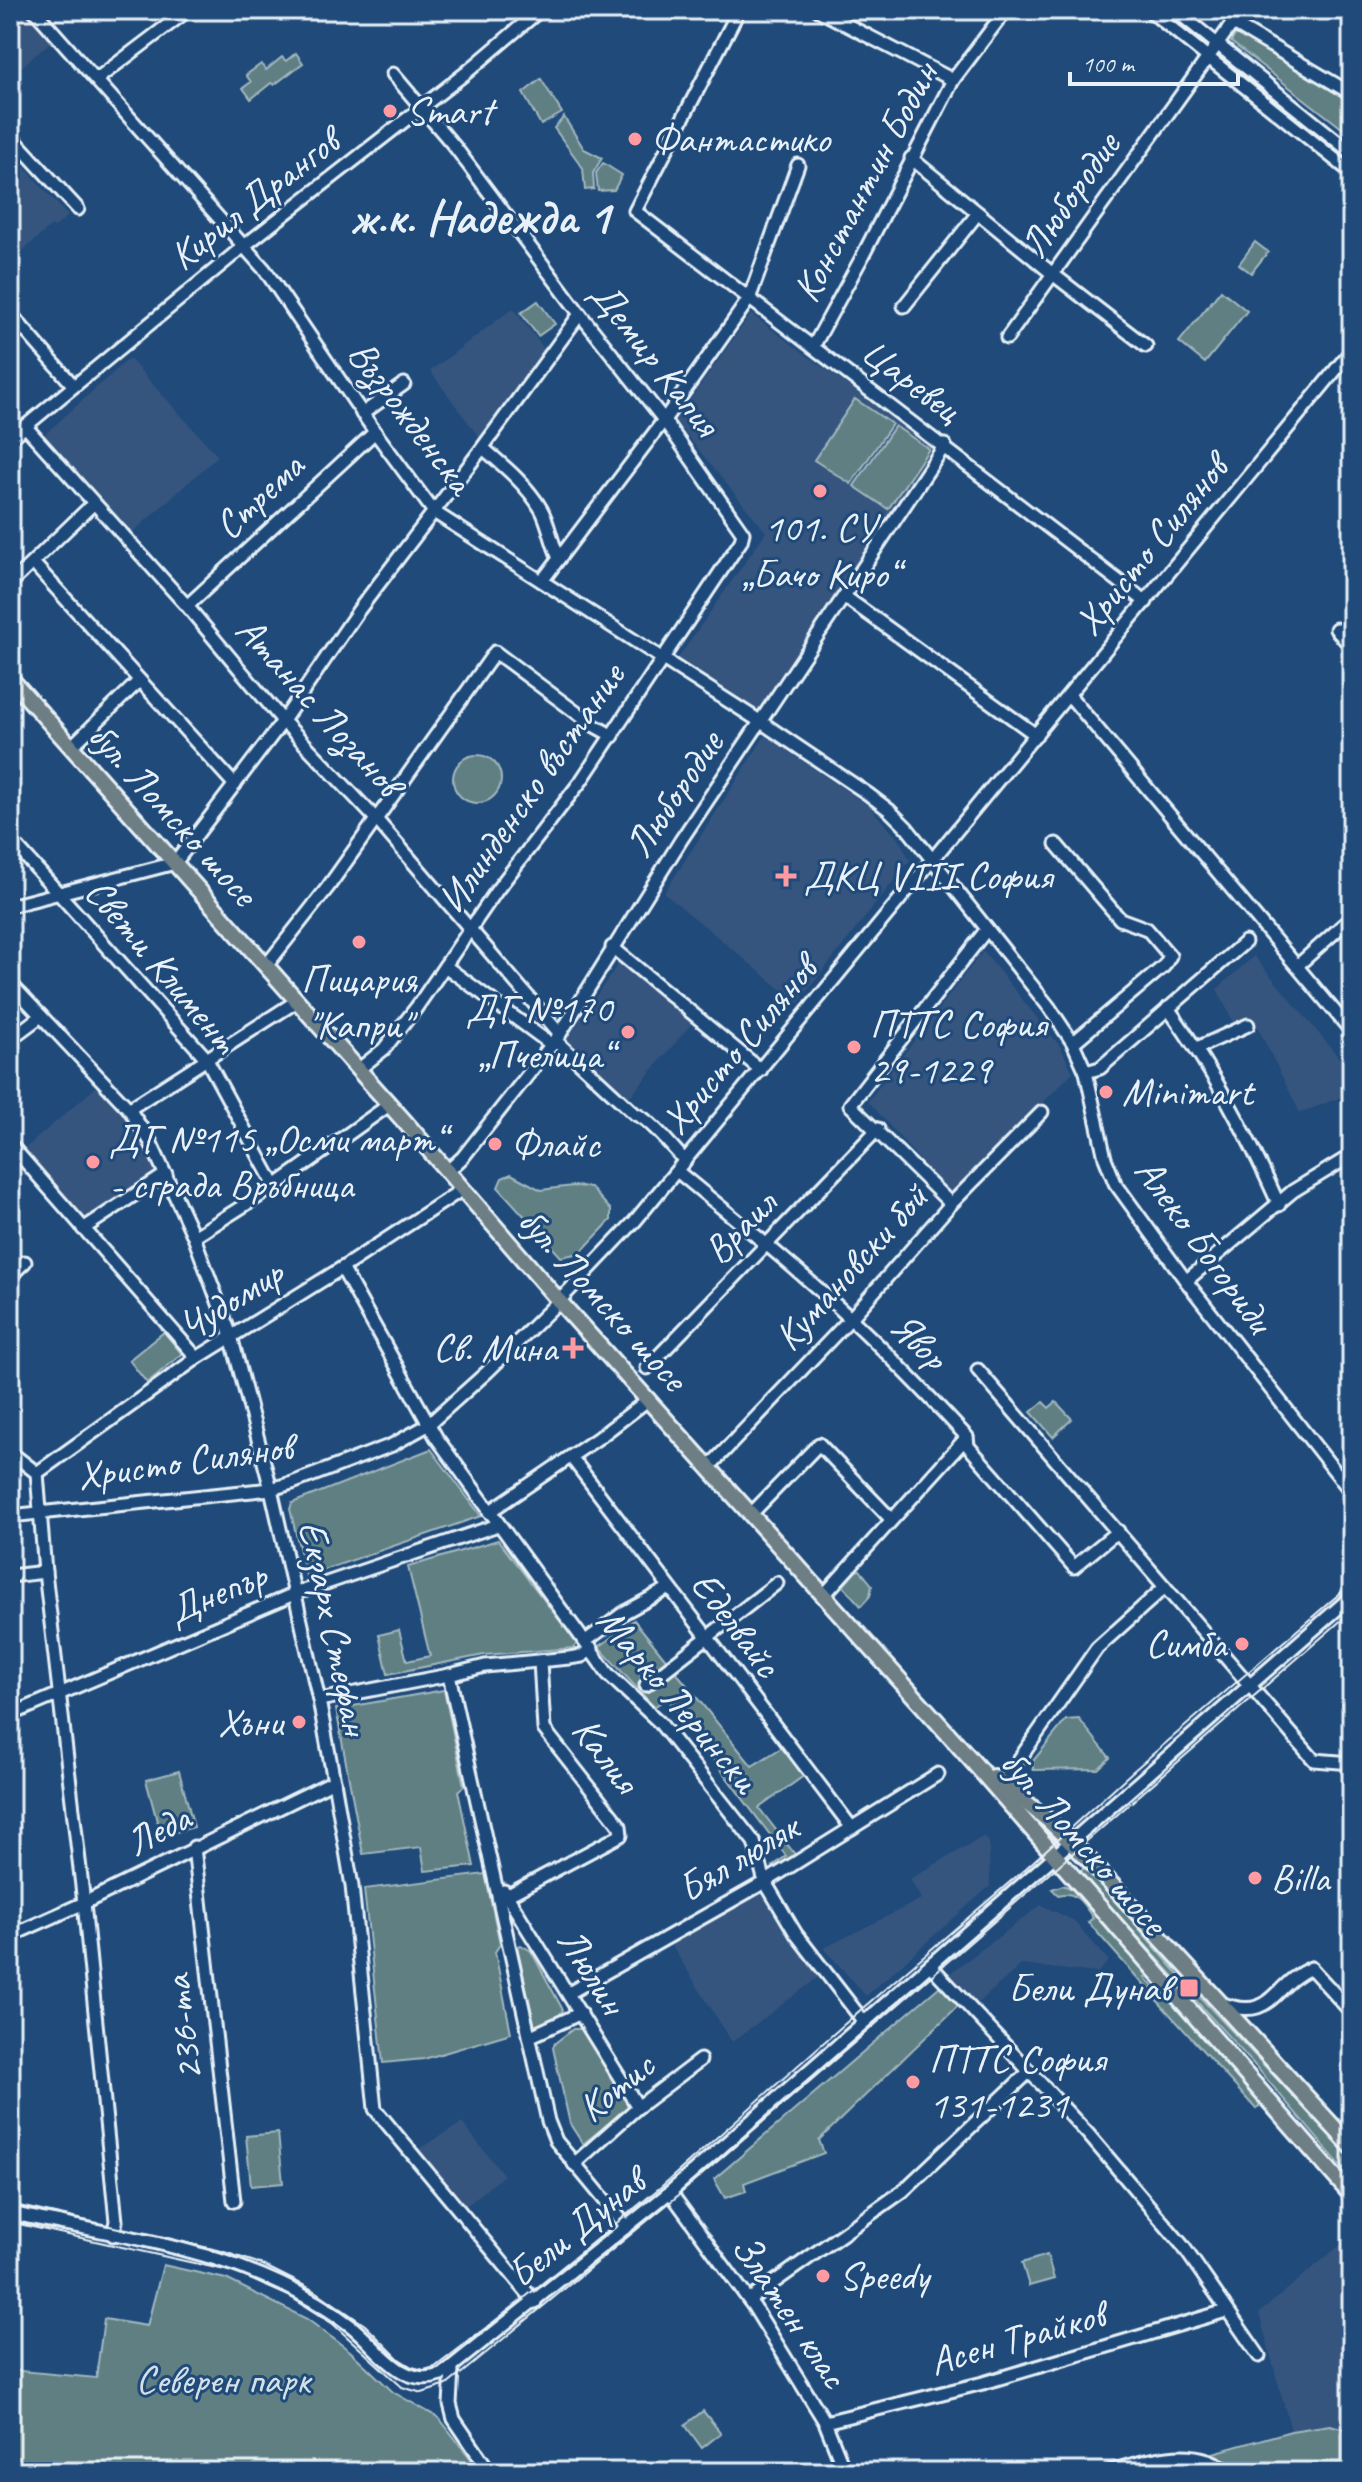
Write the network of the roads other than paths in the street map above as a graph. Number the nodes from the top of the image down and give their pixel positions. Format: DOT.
graph roads {
  1 [pos="188,10"];
  2 [pos="540,10"];
  3 [pos="739,10"];
  4 [pos="818,10"];
  5 [pos="1006,10"];
  6 [pos="1149,10"];
  7 [pos="1175,10"];
  8 [pos="1242,10"];
  9 [pos="40,12"];
  10 [pos="1232,23"];
  11 [pos="1217,44"];
  12 [pos="1207,56"];
  13 [pos="393,74"];
  14 [pos="97,79"];
  15 [pos="953,80"];
  16 [pos="1352,94"];
  17 [pos="422,107"];
  18 [pos="10,135"];
  19 [pos="1352,153"];
  20 [pos="911,158"];
  21 [pos="798,165"];
  22 [pos="1352,173"];
  23 [pos="78,209"];
  24 [pos="978,213"];
  25 [pos="244,246"];
  26 [pos="1054,275"];
  27 [pos="749,299"];
  28 [pos="904,306"];
  29 [pos="10,313"];
  30 [pos="580,314"];
  31 [pos="21,326"];
  32 [pos="10,336"];
  33 [pos="1007,338"];
  34 [pos="1146,346"];
  35 [pos="813,347"];
  36 [pos="1352,350"];
  37 [pos="404,384"];
  38 [pos="73,385"];
  39 [pos="362,414"];
  40 [pos="664,420"];
  41 [pos="25,426"];
  42 [pos="375,432"];
  43 [pos="10,439"];
  44 [pos="945,445"];
  45 [pos="483,448"];
  46 [pos="94,503"];
  47 [pos="434,512"];
  48 [pos="743,533"];
  49 [pos="559,558"];
  50 [pos="33,563"];
  51 [pos="542,581"];
  52 [pos="10,584"];
  53 [pos="845,597"];
  54 [pos="1146,602"];
  55 [pos="187,606"];
  56 [pos="1336,629"];
  57 [pos="1352,648"];
  58 [pos="663,659"];
  59 [pos="10,678"];
  60 [pos="139,681"];
  61 [pos="1069,695"];
  62 [pos="283,721"];
  63 [pos="761,722"];
  64 [pos="1036,735"];
  65 [pos="613,736"];
  66 [pos="71,747"];
  67 [pos="235,785"];
  68 [pos="376,819"];
  69 [pos="10,839"];
  70 [pos="1056,844"];
  71 [pos="933,859"];
  72 [pos="175,863"];
  73 [pos="58,892"];
  74 [pos="10,906"];
  75 [pos="1352,917"];
  76 [pos="471,927"];
  77 [pos="987,929"];
  78 [pos="1245,942"];
  79 [pos="612,947"];
  80 [pos="266,966"];
  81 [pos="445,966"];
  82 [pos="1297,966"];
  83 [pos="10,983"];
  84 [pos="297,1001"];
  85 [pos="1168,1008"];
  86 [pos="41,1016"];
  87 [pos="1248,1025"];
  88 [pos="1352,1032"];
  89 [pos="10,1039"];
  90 [pos="556,1040"];
  91 [pos="1073,1043"];
  92 [pos="1197,1048"];
  93 [pos="206,1058"];
  94 [pos="358,1070"];
  95 [pos="761,1070"];
  96 [pos="1086,1072"];
  97 [pos="389,1105"];
  98 [pos="129,1109"];
  99 [pos="1042,1112"];
  100 [pos="878,1129"];
  101 [pos="10,1144"];
  102 [pos="1352,1155"];
  103 [pos="685,1161"];
  104 [pos="448,1171"];
  105 [pos="677,1171"];
  106 [pos="166,1174"];
  107 [pos="275,1186"];
  108 [pos="463,1189"];
  109 [pos="951,1204"];
  110 [pos="1279,1205"];
  111 [pos="83,1229"];
  112 [pos="194,1237"];
  113 [pos="768,1246"];
  114 [pos="25,1262"];
  115 [pos="342,1268"];
  116 [pos="10,1276"];
  117 [pos="1186,1281"];
  118 [pos="559,1301"];
  119 [pos="851,1318"];
  120 [pos="231,1336"];
  121 [pos="197,1358"];
  122 [pos="647,1368"];
  123 [pos="978,1370"];
  124 [pos="649,1399"];
  125 [pos="428,1425"];
  126 [pos="967,1437"];
  127 [pos="10,1452"];
  128 [pos="571,1457"];
  129 [pos="709,1467"];
  130 [pos="37,1473"];
  131 [pos="271,1489"];
  132 [pos="1352,1493"];
  133 [pos="489,1512"];
  134 [pos="40,1513"];
  135 [pos="751,1514"];
  136 [pos="10,1516"];
  137 [pos="891,1519"];
  138 [pos="498,1525"];
  139 [pos="1118,1531"];
  140 [pos="45,1572"];
  141 [pos="10,1576"];
  142 [pos="777,1583"];
  143 [pos="1165,1587"];
  144 [pos="669,1588"];
  145 [pos="294,1594"];
  146 [pos="824,1595"];
  147 [pos="1352,1596"];
  148 [pos="705,1637"];
  149 [pos="589,1645"];
  150 [pos="540,1661"];
  151 [pos="449,1675"];
  152 [pos="646,1685"];
  153 [pos="1248,1685"];
  154 [pos="61,1695"];
  155 [pos="319,1700"];
  156 [pos="10,1715"];
  157 [pos="959,1746"];
  158 [pos="1352,1763"];
  159 [pos="938,1774"];
  160 [pos="334,1781"];
  161 [pos="1002,1784"];
  162 [pos="852,1828"];
  163 [pos="1070,1841"];
  164 [pos="194,1847"];
  165 [pos="1053,1856"];
  166 [pos="765,1882"];
  167 [pos="503,1898"];
  168 [pos="84,1903"];
  169 [pos="10,1936"];
  170 [pos="930,1965"];
  171 [pos="569,1993"];
  172 [pos="1219,2002"];
  173 [pos="581,2013"];
  174 [pos="1352,2013"];
  175 [pos="864,2022"];
  176 [pos="531,2036"];
  177 [pos="700,2060"];
  178 [pos="1030,2071"];
  179 [pos="638,2107"];
  180 [pos="1352,2147"];
  181 [pos="574,2164"];
  182 [pos="670,2192"];
  183 [pos="1352,2196"];
  184 [pos="234,2201"];
  185 [pos="10,2213"];
  186 [pos="627,2227"];
  187 [pos="113,2235"];
  188 [pos="749,2300"];
  189 [pos="535,2302"];
  190 [pos="1226,2311"];
  191 [pos="1259,2356"];
  192 [pos="452,2370"];
  193 [pos="825,2422"];
  194 [pos="490,2472"];
  195 [pos="845,2472"];
  196 [pos="1108,2472"];
  197 [pos="1229,2472"];
  1 -- 14 [label="street"];
  2 -- 17 [label="street, Кирил Дрангов"];
  3 -- 27 [label="street, Царевец"];
  4 -- 15 [label="street"];
  5 -- 15 [label="street, Константин Бодин"];
  6 -- 12 [label="street"];
  7 -- 11 [label="street"];
  8 -- 10 [label="street, Любородие"];
  9 -- 14 [label="street, Възрожденска"];
  10 -- 11 [label="street, Любородие"];
  10 -- 16 [label="street"];
  11 -- 12 [label="street, Любородие"];
  11 -- 19 [label="street"];
  12 -- 22 [label="street"];
  12 -- 26 [label="street, Любородие"];
  13 -- 17 [label="street, Демир Капия"];
  14 -- 25 [label="street, Възрожденска"];
  15 -- 20 [label="street, Константин Бодин"];
  17 -- 25 [label="street, Кирил Дрангов"];
  17 -- 30 [label="street, Демир Капия"];
  18 -- 23 [label="street"];
  20 -- 24 [label="street"];
  20 -- 35 [label="street, Константин Бодин"];
  21 -- 27 [label="street"];
  24 -- 26 [label="street"];
  24 -- 28 [label="street"];
  25 -- 38 [label="street, Кирил Дрангов"];
  25 -- 39 [label="street, Възрожденска"];
  26 -- 33 [label="street, Любородие"];
  26 -- 34 [label="street"];
  27 -- 35 [label="street, Царевец"];
  27 -- 40 [label="street"];
  29 -- 31 [label="street"];
  30 -- 40 [label="street, Демир Капия"];
  30 -- 45 [label="street"];
  31 -- 32 [label="street"];
  31 -- 38 [label="street"];
  35 -- 44 [label="street, Царевец"];
  36 -- 54 [label="street, Христо Силянов"];
  37 -- 39 [label="street"];
  38 -- 41 [label="street, Кирил Дрангов"];
  39 -- 42 [label="street, Възрожденска"];
  40 -- 48 [label="street, Демир Капия"];
  40 -- 49 [label="street"];
  41 -- 43 [label="street, Кирил Дрангов"];
  41 -- 46 [label="street, Атанас Лозанов"];
  42 -- 47 [label="street, Възрожденска"];
  42 -- 55 [label="street, Стрема"];
  44 -- 53 [label="street, Любородие"];
  44 -- 54 [label="street, Царевец"];
  45 -- 47 [label="street"];
  45 -- 49 [label="street"];
  46 -- 50 [label="street"];
  46 -- 55 [label="street, Атанас Лозанов"];
  47 -- 51 [label="street, Възрожденска"];
  47 -- 62 [label="street"];
  48 -- 58 [label="street, Илинденско въстание"];
  49 -- 51 [label="street"];
  50 -- 52 [label="street"];
  50 -- 60 [label="street"];
  51 -- 58 [label="street, Възрожденска"];
  53 -- 63 [label="street, Любородие"];
  53 -- 64 [label="street"];
  54 -- 61 [label="street, Христо Силянов"];
  55 -- 62 [label="street, Атанас Лозанов"];
  56 -- 57 [label="street"];
  58 -- 63 [label="street, Възрожденска"];
  58 -- 65 [label="street, Илинденско въстание"];
  59 -- 66 [label="main road, бул. Ломско шосе"];
  60 -- 66 [label="street"];
  60 -- 67 [label="street"];
  61 -- 64 [label="street, Христо Силянов"];
  61 -- 82 [label="street"];
  62 -- 67 [label="street"];
  62 -- 68 [label="street, Атанас Лозанов"];
  63 -- 71 [label="street, Възрожденска"];
  63 -- 79 [label="street, Любородие"];
  64 -- 71 [label="street, Христо Силянов"];
  65 -- 68 [label="street"];
  65 -- 76 [label="street, Илинденско въстание"];
  66 -- 72 [label="main road, бул. Ломско шосе"];
  67 -- 72 [label="street"];
  68 -- 76 [label="street, Атанас Лозанов"];
  68 -- 80 [label="street"];
  69 -- 73 [label="street, Свети Климент"];
  70 -- 91 [label="street"];
  71 -- 77 [label="street, Алеко Богориди"];
  71 -- 95 [label="street, Христо Силянов"];
  72 -- 73 [label="street"];
  72 -- 80 [label="main road, бул. Ломско шосе"];
  73 -- 74 [label="street"];
  73 -- 93 [label="street, Свети Климент"];
  75 -- 82 [label="street"];
  76 -- 81 [label="street, Илинденско въстание"];
  76 -- 90 [label="street, Атанас Лозанов"];
  77 -- 91 [label="street, Алеко Богориди"];
  77 -- 100 [label="street"];
  78 -- 85 [label="street"];
  79 -- 90 [label="street, Любородие"];
  79 -- 95 [label="street"];
  80 -- 84 [label="main road, бул. Ломско шосе"];
  81 -- 90 [label="street"];
  81 -- 94 [label="street, Илинденско въстание"];
  82 -- 88 [label="street"];
  83 -- 86 [label="street, Екзарх Стефан"];
  84 -- 93 [label="street"];
  84 -- 94 [label="main road, бул. Ломско шосе"];
  85 -- 92 [label="street"];
  85 -- 96 [label="street"];
  86 -- 89 [label="street"];
  86 -- 98 [label="street, Екзарх Стефан"];
  87 -- 92 [label="street"];
  90 -- 103 [label="street"];
  90 -- 104 [label="street, Любородие"];
  91 -- 96 [label="street, Алеко Богориди"];
  92 -- 110 [label="street"];
  93 -- 98 [label="street"];
  93 -- 107 [label="street, Свети Климент"];
  94 -- 97 [label="main road, бул. Ломско шосе"];
  95 -- 103 [label="street, Христо Силянов"];
  96 -- 117 [label="street, Алеко Богориди"];
  97 -- 104 [label="main road, бул. Ломско шосе"];
  97 -- 107 [label="street"];
  98 -- 106 [label="street, Екзарх Стефан"];
  99 -- 109 [label="street, Кумановски бой"];
  100 -- 109 [label="street"];
  100 -- 113 [label="street, Враил"];
  101 -- 111 [label="street"];
  102 -- 110 [label="street"];
  103 -- 105 [label="street, Христо Силянов"];
  104 -- 108 [label="main road, бул. Ломско шосе"];
  105 -- 113 [label="street, Явор"];
  105 -- 118 [label="street, Христо Силянов"];
  106 -- 111 [label="street"];
  106 -- 112 [label="street, Екзарх Стефан"];
  107 -- 112 [label="street"];
  108 -- 115 [label="street, Чудомир"];
  108 -- 118 [label="main road, бул. Ломско шосе"];
  109 -- 119 [label="street, Кумановски бой"];
  110 -- 117 [label="street"];
  111 -- 121 [label="street"];
  112 -- 120 [label="street, Екзарх Стефан"];
  113 -- 119 [label="street, Явор"];
  113 -- 122 [label="street, Враил"];
  114 -- 116 [label="street"];
  115 -- 120 [label="street, Чудомир"];
  115 -- 125 [label="street, Марко Лерински"];
  117 -- 132 [label="street, Алеко Богориди"];
  118 -- 124 [label="main road, бул. Ломско шосе"];
  118 -- 125 [label="street, Христо Силянов"];
  119 -- 126 [label="street, Явор"];
  119 -- 129 [label="street, Кумановски бой"];
  120 -- 121 [label="street, Чудомир"];
  120 -- 131 [label="street, Екзарх Стефан"];
  121 -- 130 [label="street, Чудомир"];
  123 -- 139 [label="street"];
  124 -- 128 [label="street"];
  124 -- 129 [label="main road, бул. Ломско шосе"];
  125 -- 131 [label="street, Христо Силянов"];
  125 -- 133 [label="street, Марко Лерински"];
  126 -- 137 [label="street"];
  126 -- 139 [label="street, Явор"];
  127 -- 130 [label="street"];
  128 -- 133 [label="street"];
  128 -- 144 [label="street, Еделвайс"];
  129 -- 135 [label="main road, бул. Ломско шосе"];
  130 -- 134 [label="street"];
  131 -- 134 [label="street, Христо Силянов"];
  131 -- 145 [label="street, Екзарх Стефан"];
  133 -- 138 [label="street, Марко Лерински"];
  134 -- 136 [label="street, Христо Силянов"];
  134 -- 140 [label="street"];
  135 -- 137 [label="street"];
  135 -- 146 [label="main road, бул. Ломско шосе"];
  137 -- 146 [label="street"];
  138 -- 145 [label="street, Днепър"];
  138 -- 149 [label="street, Марко Лерински"];
  139 -- 143 [label="street"];
  140 -- 141 [label="street"];
  140 -- 154 [label="street"];
  142 -- 148 [label="street"];
  143 -- 153 [label="street"];
  143 -- 161 [label="street"];
  144 -- 148 [label="street, Еделвайс"];
  144 -- 149 [label="street"];
  145 -- 154 [label="street, Днепър"];
  145 -- 155 [label="street, Екзарх Стефан"];
  146 -- 157 [label="main road, бул. Ломско шосе"];
  147 -- 153 [label="street, Бели Дунав"];
  148 -- 152 [label="street"];
  148 -- 162 [label="street, Еделвайс"];
  149 -- 150 [label="street"];
  149 -- 166 [label="street, Марко Лерински"];
  150 -- 151 [label="street"];
  150 -- 167 [label="street, Калия"];
  151 -- 155 [label="street"];
  151 -- 167 [label="street"];
  153 -- 158 [label="street"];
  153 -- 163 [label="street, Бели Дунав"];
  154 -- 156 [label="street, Днепър"];
  154 -- 168 [label="street"];
  155 -- 160 [label="street, Екзарх Стефан"];
  157 -- 161 [label="main road, бул. Ломско шосе"];
  157 -- 165 [label="main road, бул. Ломско шосе"];
  159 -- 162 [label="street, Бял люляк"];
  160 -- 164 [label="street, Леда"];
  160 -- 189 [label="street, Екзарх Стефан"];
  161 -- 163 [label="main road, бул. Ломско шосе"];
  162 -- 166 [label="street, Бял люляк"];
  163 -- 165 [label="street, Бели Дунав"];
  163 -- 172 [label="main road, бул. Ломско шосе"];
  164 -- 168 [label="street, Леда"];
  164 -- 184 [label="street, 236-та"];
  165 -- 170 [label="street, Бели Дунав"];
  165 -- 183 [label="main road, бул. Ломско шосе"];
  166 -- 171 [label="street, Бял люляк"];
  166 -- 175 [label="street, Марко Лерински"];
  167 -- 171 [label="street, Люлин"];
  167 -- 176 [label="street"];
  168 -- 169 [label="street, Леда"];
  168 -- 187 [label="street"];
  170 -- 175 [label="street, Бели Дунав"];
  170 -- 178 [label="street"];
  171 -- 173 [label="street, Люлин"];
  172 -- 174 [label="street"];
  172 -- 180 [label="main road, бул. Ломско шосе"];
  173 -- 176 [label="street"];
  173 -- 179 [label="street, Люлин"];
  175 -- 182 [label="street, Бели Дунав"];
  176 -- 181 [label="street"];
  177 -- 179 [label="street, Котис"];
  178 -- 188 [label="street"];
  178 -- 190 [label="street"];
  179 -- 181 [label="street, Котис"];
  181 -- 186 [label="street"];
  182 -- 186 [label="street, Бели Дунав"];
  182 -- 188 [label="street, Златен клас"];
  185 -- 187 [label="street"];
  186 -- 189 [label="street, Бели Дунав"];
  187 -- 192 [label="street"];
  188 -- 193 [label="street, Златен клас"];
  189 -- 192 [label="street, Бели Дунав"];
  190 -- 191 [label="street"];
  190 -- 193 [label="street, Асен Трайков"];
  192 -- 194 [label="street"];
  193 -- 195 [label="street, Златен клас"];
  196 -- 197 [label="street"];
}
